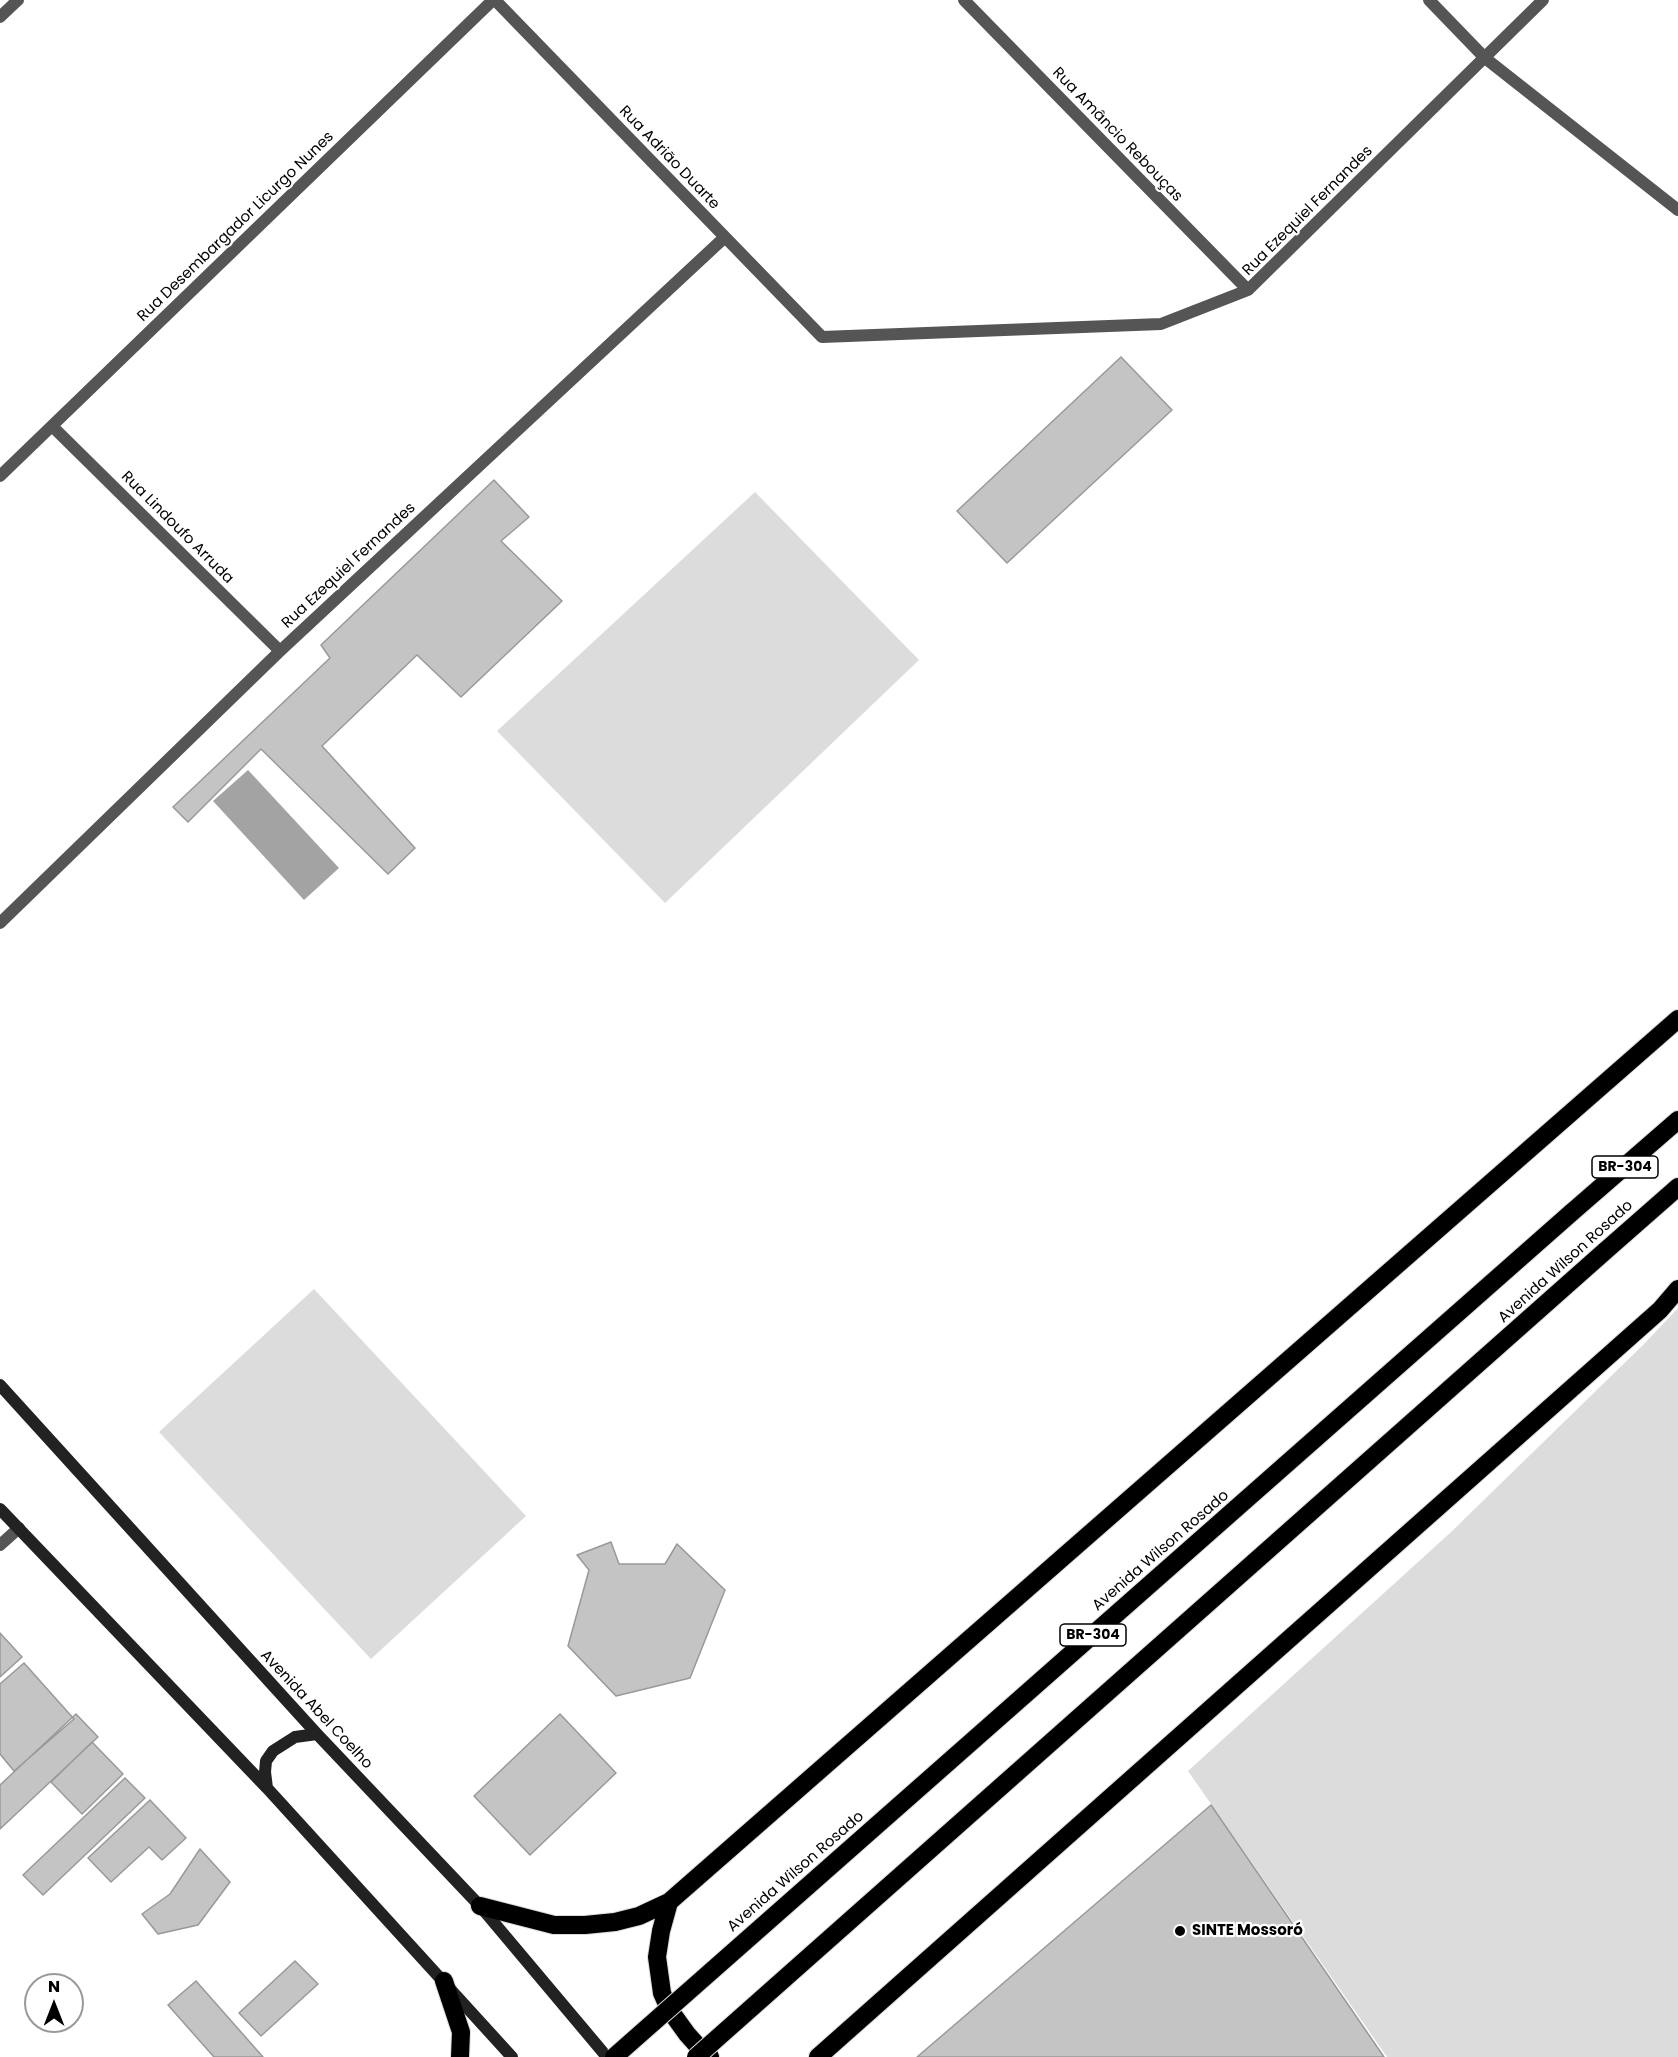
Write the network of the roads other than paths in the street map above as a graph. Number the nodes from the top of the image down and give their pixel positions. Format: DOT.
graph roads {
  1 [pos="18,0"];
  2 [pos="494,0"];
  3 [pos="964,0"];
  4 [pos="1429,0"];
  5 [pos="1543,0"];
  6 [pos="0,17"];
  7 [pos="1485,58"];
  8 [pos="1678,210"];
  9 [pos="725,237"];
  10 [pos="1248,290"];
  11 [pos="822,337"];
  12 [pos="52,426"];
  13 [pos="0,476"];
  14 [pos="280,651"];
  15 [pos="0,924"];
  16 [pos="1678,1019"];
  17 [pos="1678,1120"];
  18 [pos="1678,1186"];
  19 [pos="1678,1289"];
  20 [pos="0,1385"];
  21 [pos="0,1509"];
  22 [pos="19,1528"];
  23 [pos="0,1545"];
  24 [pos="317,1734"];
  25 [pos="267,1788"];
  26 [pos="669,1902"];
  27 [pos="480,1906"];
  28 [pos="444,1981"];
  29 [pos="460,2057"];
  30 [pos="512,2057"];
  31 [pos="607,2057"];
  32 [pos="614,2057"];
  33 [pos="696,2057"];
  34 [pos="710,2057"];
  35 [pos="818,2057"];
  1 -- 6 [label="street"];
  2 -- 9 [label="street, Rua Adrião Duarte"];
  2 -- 12 [label="street, Rua Desembargador Licurgo Nunes"];
  3 -- 10 [label="street, Rua Amâncio Rebouças"];
  4 -- 7 [label="street"];
  5 -- 7 [label="street, Rua Ezequiel Fernandes"];
  7 -- 8 [label="street"];
  7 -- 10 [label="street, Rua Ezequiel Fernandes"];
  9 -- 11 [label="street, Rua Adrião Duarte"];
  9 -- 14 [label="street, Rua Ezequiel Fernandes"];
  10 -- 11 [label="street, Rua Ezequiel Fernandes"];
  12 -- 13 [label="street, Rua Desembargador Licurgo Nunes"];
  12 -- 14 [label="street, Rua Lindoufo Arruda"];
  14 -- 15 [label="street, Rua Ezequiel Fernandes"];
  16 -- 26 [label="highway"];
  17 -- 32 [label="highway, Avenida Wilson Rosado / BR-304, bridge"];
  18 -- 33 [label="highway, Avenida Wilson Rosado / BR-304, bridge"];
  19 -- 35 [label="highway"];
  20 -- 24 [label="street, Avenida Abel Coelho"];
  21 -- 22 [label="street"];
  22 -- 23 [label="street"];
  22 -- 25 [label="street"];
  24 -- 25 [label="street"];
  24 -- 27 [label="street, Avenida Abel Coelho"];
  25 -- 28 [label="street"];
  26 -- 27 [label="highway"];
  26 -- 34 [label="highway"];
  27 -- 31 [label="street, Avenida Abel Coelho"];
  28 -- 29 [label="highway"];
  28 -- 30 [label="street"];
}
